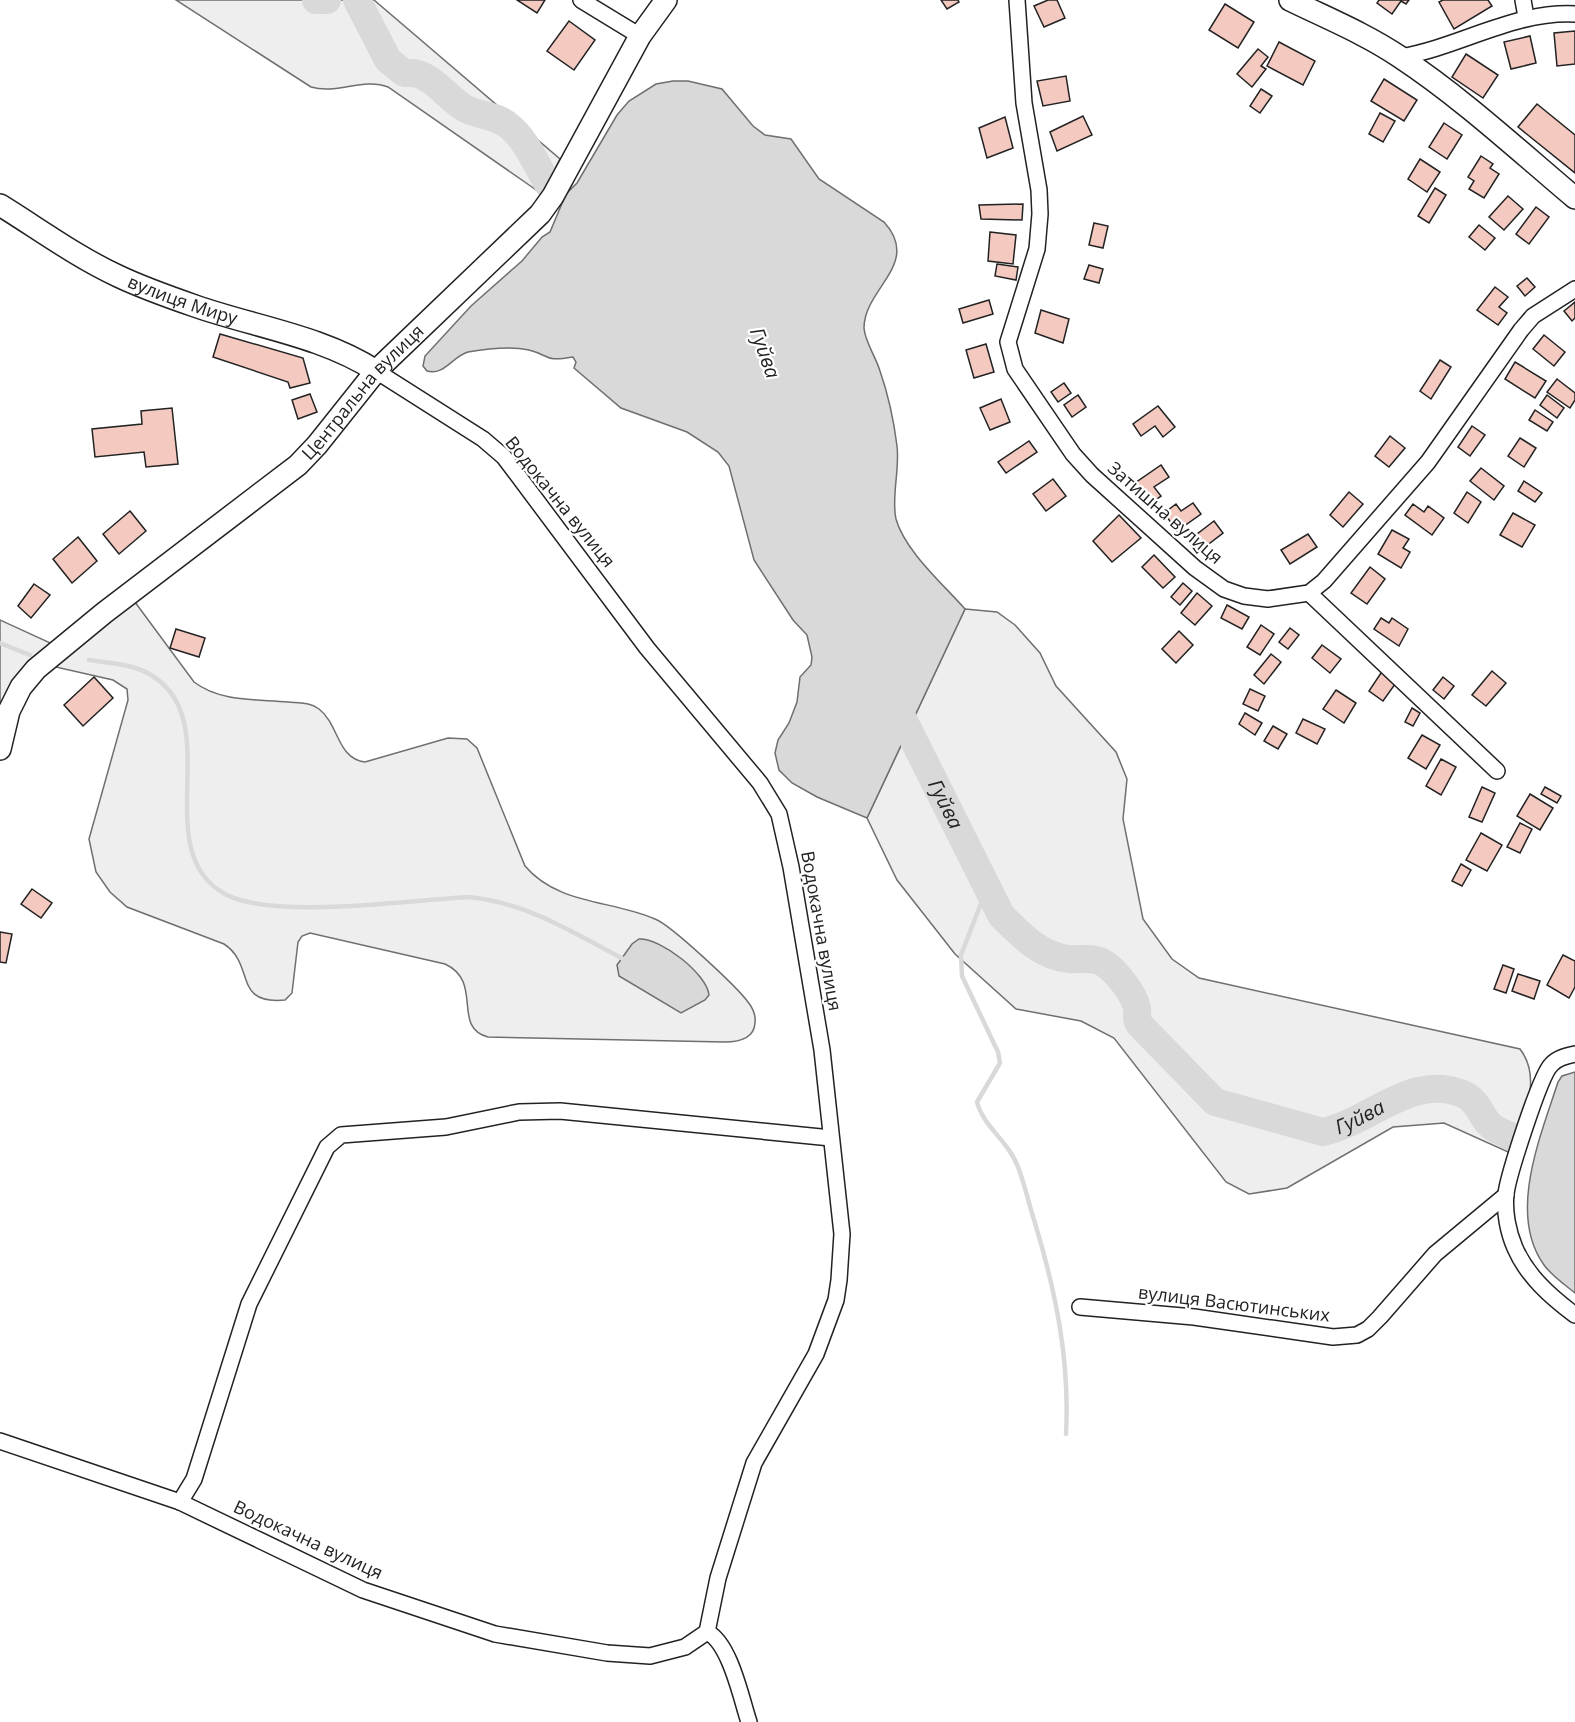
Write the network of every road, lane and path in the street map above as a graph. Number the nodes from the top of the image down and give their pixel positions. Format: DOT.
graph roads {
  1 [pos="581,0"];
  2 [pos="666,0"];
  3 [pos="1017,0"];
  4 [pos="1290,0"];
  5 [pos="1523,0"];
  6 [pos="1575,14"];
  7 [pos="1526,17"];
  8 [pos="640,36"];
  9 [pos="1400,57"];
  10 [pos="1575,198"];
  11 [pos="0,205"];
  12 [pos="1575,289"];
  13 [pos="376,371"];
  14 [pos="1309,593"];
  15 [pos="2,728"];
  16 [pos="0,748"];
  17 [pos="1497,771"];
  18 [pos="1575,1054"];
  19 [pos="831,1138"];
  20 [pos="1506,1195"];
  21 [pos="1080,1307"];
  22 [pos="1575,1316"];
  23 [pos="0,1441"];
  24 [pos="180,1502"];
  25 [pos="707,1632"];
  26 [pos="749,1722"];
  1 -- 8 [label="street"];
  2 -- 8 [label="street, Центральна вулиця"];
  3 -- 14 [label="street, Затишна вулиця"];
  4 -- 9 [label="street"];
  5 -- 7 [label="street"];
  6 -- 7 [label="street"];
  7 -- 9 [label="street"];
  8 -- 13 [label="street, Центральна вулиця"];
  9 -- 10 [label="street"];
  11 -- 13 [label="street, вулиця Миру"];
  12 -- 14 [label="street"];
  13 -- 15 [label="street, Центральна вулиця"];
  13 -- 19 [label="street, Водокачна вулиця"];
  14 -- 17 [label="street"];
  15 -- 16 [label="street, Центральна вулиця"];
  18 -- 20 [label="street"];
  19 -- 24 [label="street"];
  19 -- 25 [label="street, Водокачна вулиця"];
  20 -- 21 [label="street, вулиця Васютинських"];
  20 -- 22 [label="street"];
  23 -- 24 [label="street, Водокачна вулиця"];
  24 -- 25 [label="street, Водокачна вулиця"];
  25 -- 26 [label="street"];
}
